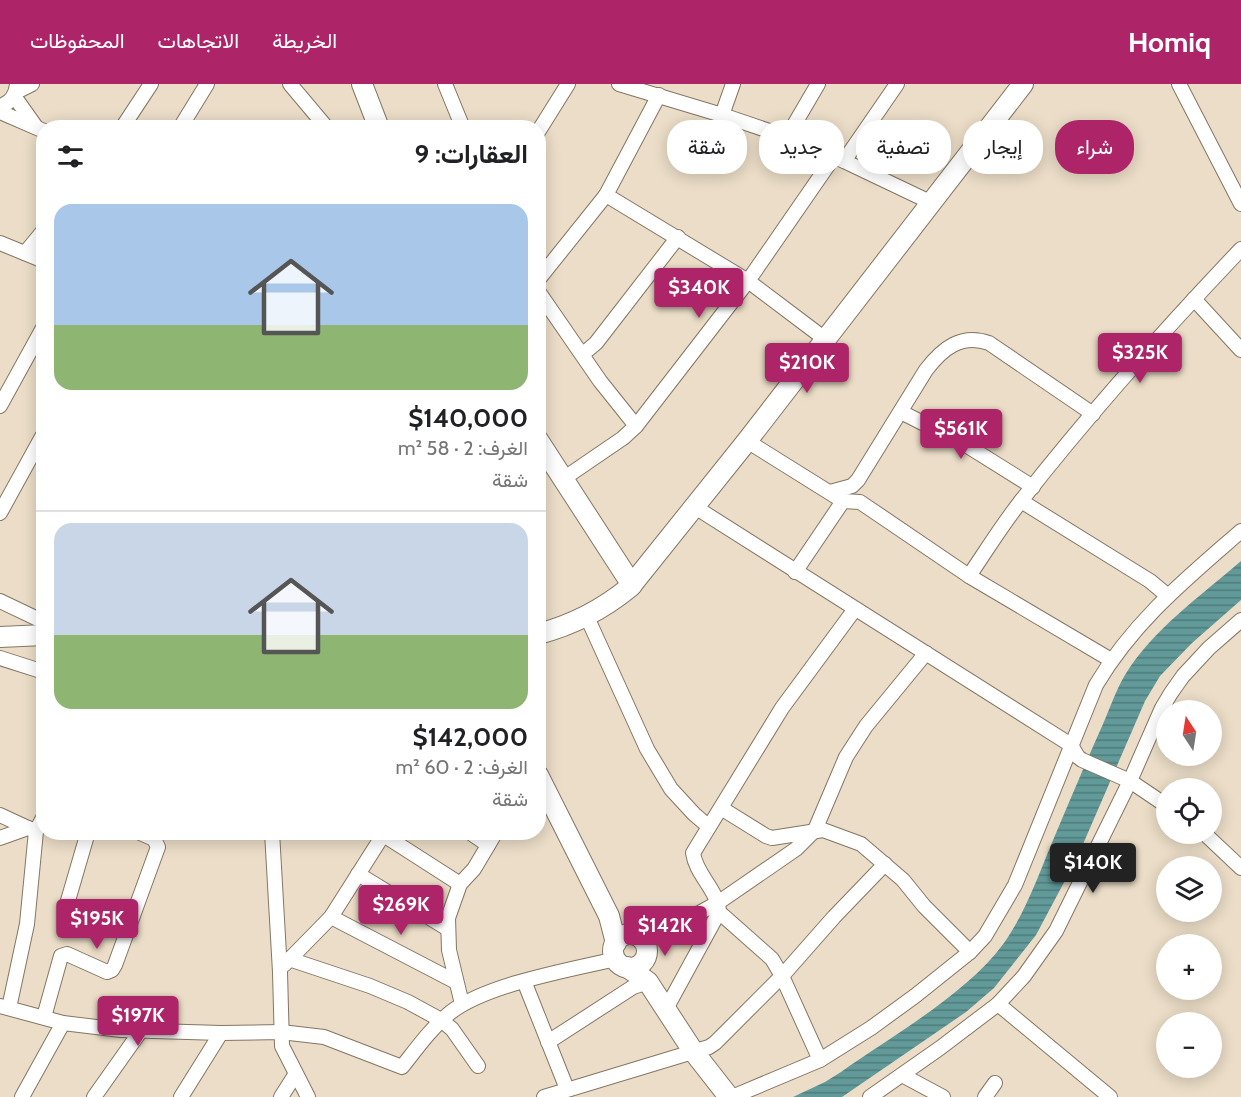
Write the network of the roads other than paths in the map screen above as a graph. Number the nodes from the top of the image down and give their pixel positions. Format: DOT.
graph roads {
  1 [pos="32,84"];
  2 [pos="151,84"];
  3 [pos="207,84"];
  4 [pos="291,84"];
  5 [pos="362,84"];
  6 [pos="445,84"];
  7 [pos="568,84"];
  8 [pos="619,84"];
  9 [pos="733,84"];
  10 [pos="818,84"];
  11 [pos="897,84"];
  12 [pos="1023,84"];
  13 [pos="1179,84"];
  14 [pos="16,91"];
  15 [pos="659,95"];
  16 [pos="0,106"];
  17 [pos="0,112"];
  18 [pos="722,115"];
  19 [pos="127,120"];
  20 [pos="185,120"];
  21 [pos="320,120"];
  22 [pos="376,120"];
  23 [pos="460,120"];
  24 [pos="546,120"];
  25 [pos="797,120"];
  26 [pos="36,124"];
  27 [pos="36,128"];
  28 [pos="759,128"];
  29 [pos="844,152"];
  30 [pos="844,163"];
  31 [pos="828,174"];
  32 [pos="606,195"];
  33 [pos="930,202"];
  34 [pos="1241,204"];
  35 [pos="678,237"];
  36 [pos="36,240"];
  37 [pos="0,243"];
  38 [pos="1241,249"];
  39 [pos="25,253"];
  40 [pos="36,258"];
  41 [pos="546,270"];
  42 [pos="748,281"];
  43 [pos="1194,299"];
  44 [pos="546,302"];
  45 [pos="825,339"];
  46 [pos="36,341"];
  47 [pos="1241,350"];
  48 [pos="583,354"];
  49 [pos="0,406"];
  50 [pos="901,412"];
  51 [pos="1093,414"];
  52 [pos="636,426"];
  53 [pos="747,441"];
  54 [pos="36,448"];
  55 [pos="546,453"];
  56 [pos="563,479"];
  57 [pos="1033,487"];
  58 [pos="830,492"];
  59 [pos="843,501"];
  60 [pos="1021,501"];
  61 [pos="695,507"];
  62 [pos="0,513"];
  63 [pos="1241,531"];
  64 [pos="795,572"];
  65 [pos="969,576"];
  66 [pos="632,585"];
  67 [pos="1168,596"];
  68 [pos="0,601"];
  69 [pos="855,609"];
  70 [pos="586,617"];
  71 [pos="36,618"];
  72 [pos="1241,620"];
  73 [pos="546,631"];
  74 [pos="36,636"];
  75 [pos="0,638"];
  76 [pos="926,652"];
  77 [pos="0,658"];
  78 [pos="1111,660"];
  79 [pos="36,669"];
  80 [pos="1071,745"];
  81 [pos="1130,781"];
  82 [pos="546,790"];
  83 [pos="1156,799"];
  84 [pos="721,808"];
  85 [pos="0,815"];
  86 [pos="36,825"];
  87 [pos="708,826"];
  88 [pos="32,830"];
  89 [pos="815,830"];
  90 [pos="0,838"];
  91 [pos="86,840"];
  92 [pos="155,840"];
  93 [pos="272,840"];
  94 [pos="378,840"];
  95 [pos="393,840"];
  96 [pos="481,840"];
  97 [pos="491,840"];
  98 [pos="1216,844"];
  99 [pos="488,845"];
  100 [pos="885,864"];
  101 [pos="1241,868"];
  102 [pos="358,874"];
  103 [pos="460,884"];
  104 [pos="67,904"];
  105 [pos="719,907"];
  106 [pos="331,917"];
  107 [pos="448,929"];
  108 [pos="630,951"];
  109 [pos="970,952"];
  110 [pos="289,959"];
  111 [pos="280,972"];
  112 [pos="782,976"];
  113 [pos="524,981"];
  114 [pos="456,982"];
  115 [pos="648,982"];
  116 [pos="462,1004"];
  117 [pos="998,1004"];
  118 [pos="5,1007"];
  119 [pos="666,1010"];
  120 [pos="44,1017"];
  121 [pos="441,1020"];
  122 [pos="63,1023"];
  123 [pos="140,1032"];
  124 [pos="281,1032"];
  125 [pos="220,1033"];
  126 [pos="548,1042"];
  127 [pos="693,1051"];
  128 [pos="820,1059"];
  129 [pos="478,1066"];
  130 [pos="295,1075"];
  131 [pos="902,1075"];
  132 [pos="995,1083"];
  133 [pos="567,1089"];
  134 [pos="22,1097"];
  135 [pos="94,1097"];
  136 [pos="181,1097"];
  137 [pos="281,1097"];
  138 [pos="308,1097"];
  139 [pos="544,1097"];
  140 [pos="730,1097"];
  141 [pos="870,1097"];
  142 [pos="943,1097"];
  143 [pos="985,1097"];
  144 [pos="1110,1097"];
  1 -- 14 [label="street"];
  2 -- 19 [label="street"];
  3 -- 20 [label="street"];
  4 -- 21 [label="street"];
  5 -- 22 [label="main road"];
  6 -- 23 [label="street"];
  7 -- 24 [label="street"];
  8 -- 15 [label="street"];
  9 -- 18 [label="street"];
  10 -- 25 [label="street"];
  11 -- 29 [label="street"];
  12 -- 33 [label="main road"];
  13 -- 34 [label="street"];
  14 -- 16 [label="street"];
  14 -- 26 [label="street"];
  15 -- 18 [label="street"];
  15 -- 32 [label="street"];
  17 -- 27 [label="street"];
  18 -- 28 [label="street"];
  30 -- 33 [label="street"];
  31 -- 42 [label="street"];
  32 -- 35 [label="street"];
  32 -- 41 [label="street"];
  33 -- 45 [label="main road"];
  35 -- 42 [label="street"];
  35 -- 48 [label="street"];
  36 -- 39 [label="street"];
  37 -- 39 [label="street"];
  38 -- 43 [label="street"];
  39 -- 40 [label="street"];
  42 -- 45 [label="street"];
  42 -- 52 [label="street"];
  43 -- 47 [label="street"];
  43 -- 51 [label="street"];
  44 -- 48 [label="street"];
  45 -- 53 [label="main road"];
  46 -- 49 [label="street"];
  48 -- 52 [label="street"];
  50 -- 51 [label="street"];
  50 -- 57 [label="street"];
  50 -- 58 [label="street"];
  51 -- 57 [label="street"];
  52 -- 56 [label="street"];
  53 -- 58 [label="street"];
  53 -- 61 [label="main road"];
  54 -- 62 [label="street"];
  55 -- 56 [label="main road"];
  56 -- 66 [label="main road"];
  57 -- 60 [label="street"];
  58 -- 59 [label="street"];
  59 -- 64 [label="street"];
  59 -- 65 [label="street"];
  60 -- 65 [label="street"];
  60 -- 67 [label="street"];
  61 -- 64 [label="street"];
  61 -- 66 [label="main road"];
  63 -- 67 [label="street"];
  64 -- 69 [label="street"];
  65 -- 78 [label="street"];
  66 -- 70 [label="main road"];
  67 -- 78 [label="street"];
  68 -- 71 [label="street"];
  69 -- 76 [label="street"];
  69 -- 84 [label="street"];
  70 -- 73 [label="main road"];
  70 -- 87 [label="street"];
  72 -- 81 [label="street"];
  74 -- 75 [label="main road"];
  76 -- 80 [label="street"];
  76 -- 89 [label="street"];
  77 -- 79 [label="street"];
  78 -- 80 [label="street"];
  80 -- 81 [label="street"];
  80 -- 109 [label="street"];
  81 -- 83 [label="street"];
  81 -- 117 [label="street"];
  82 -- 108 [label="main road"];
  84 -- 87 [label="street"];
  84 -- 89 [label="street"];
  85 -- 88 [label="street"];
  86 -- 88 [label="street"];
  87 -- 105 [label="street"];
  88 -- 90 [label="street"];
  88 -- 118 [label="street"];
  89 -- 100 [label="street"];
  89 -- 105 [label="street"];
  91 -- 104 [label="street"];
  92 -- 120 [label="street"];
  93 -- 111 [label="street"];
  94 -- 102 [label="street"];
  95 -- 103 [label="street"];
  96 -- 99 [label="street"];
  97 -- 99 [label="street"];
  98 -- 101 [label="street"];
  99 -- 103 [label="street"];
  100 -- 109 [label="street"];
  100 -- 112 [label="street"];
  102 -- 106 [label="street"];
  102 -- 107 [label="street"];
  103 -- 107 [label="street"];
  105 -- 108 [label="street"];
  105 -- 112 [label="street"];
  105 -- 119 [label="street"];
  106 -- 110 [label="street"];
  106 -- 114 [label="street"];
  107 -- 114 [label="street"];
  108 -- 113 [label="street"];
  108 -- 115 [label="main road"];
  109 -- 128 [label="street"];
  110 -- 111 [label="street"];
  110 -- 121 [label="street"];
  111 -- 124 [label="street"];
  112 -- 127 [label="street"];
  112 -- 128 [label="street"];
  113 -- 116 [label="street"];
  113 -- 126 [label="street"];
  114 -- 116 [label="street"];
  115 -- 119 [label="main road"];
  115 -- 126 [label="street"];
  116 -- 121 [label="street"];
  117 -- 131 [label="street"];
  117 -- 144 [label="street"];
  118 -- 120 [label="street"];
  119 -- 127 [label="main road"];
  120 -- 122 [label="street"];
  121 -- 124 [label="street"];
  121 -- 129 [label="street"];
  122 -- 123 [label="street"];
  122 -- 134 [label="street"];
  123 -- 125 [label="street"];
  123 -- 135 [label="street"];
  124 -- 125 [label="street"];
  124 -- 130 [label="street"];
  125 -- 136 [label="street"];
  126 -- 133 [label="street"];
  127 -- 133 [label="street"];
  127 -- 140 [label="main road"];
  128 -- 140 [label="street"];
  130 -- 137 [label="street"];
  130 -- 138 [label="street"];
  131 -- 141 [label="street"];
  131 -- 142 [label="street"];
  132 -- 143 [label="street"];
  133 -- 139 [label="street"];
}
